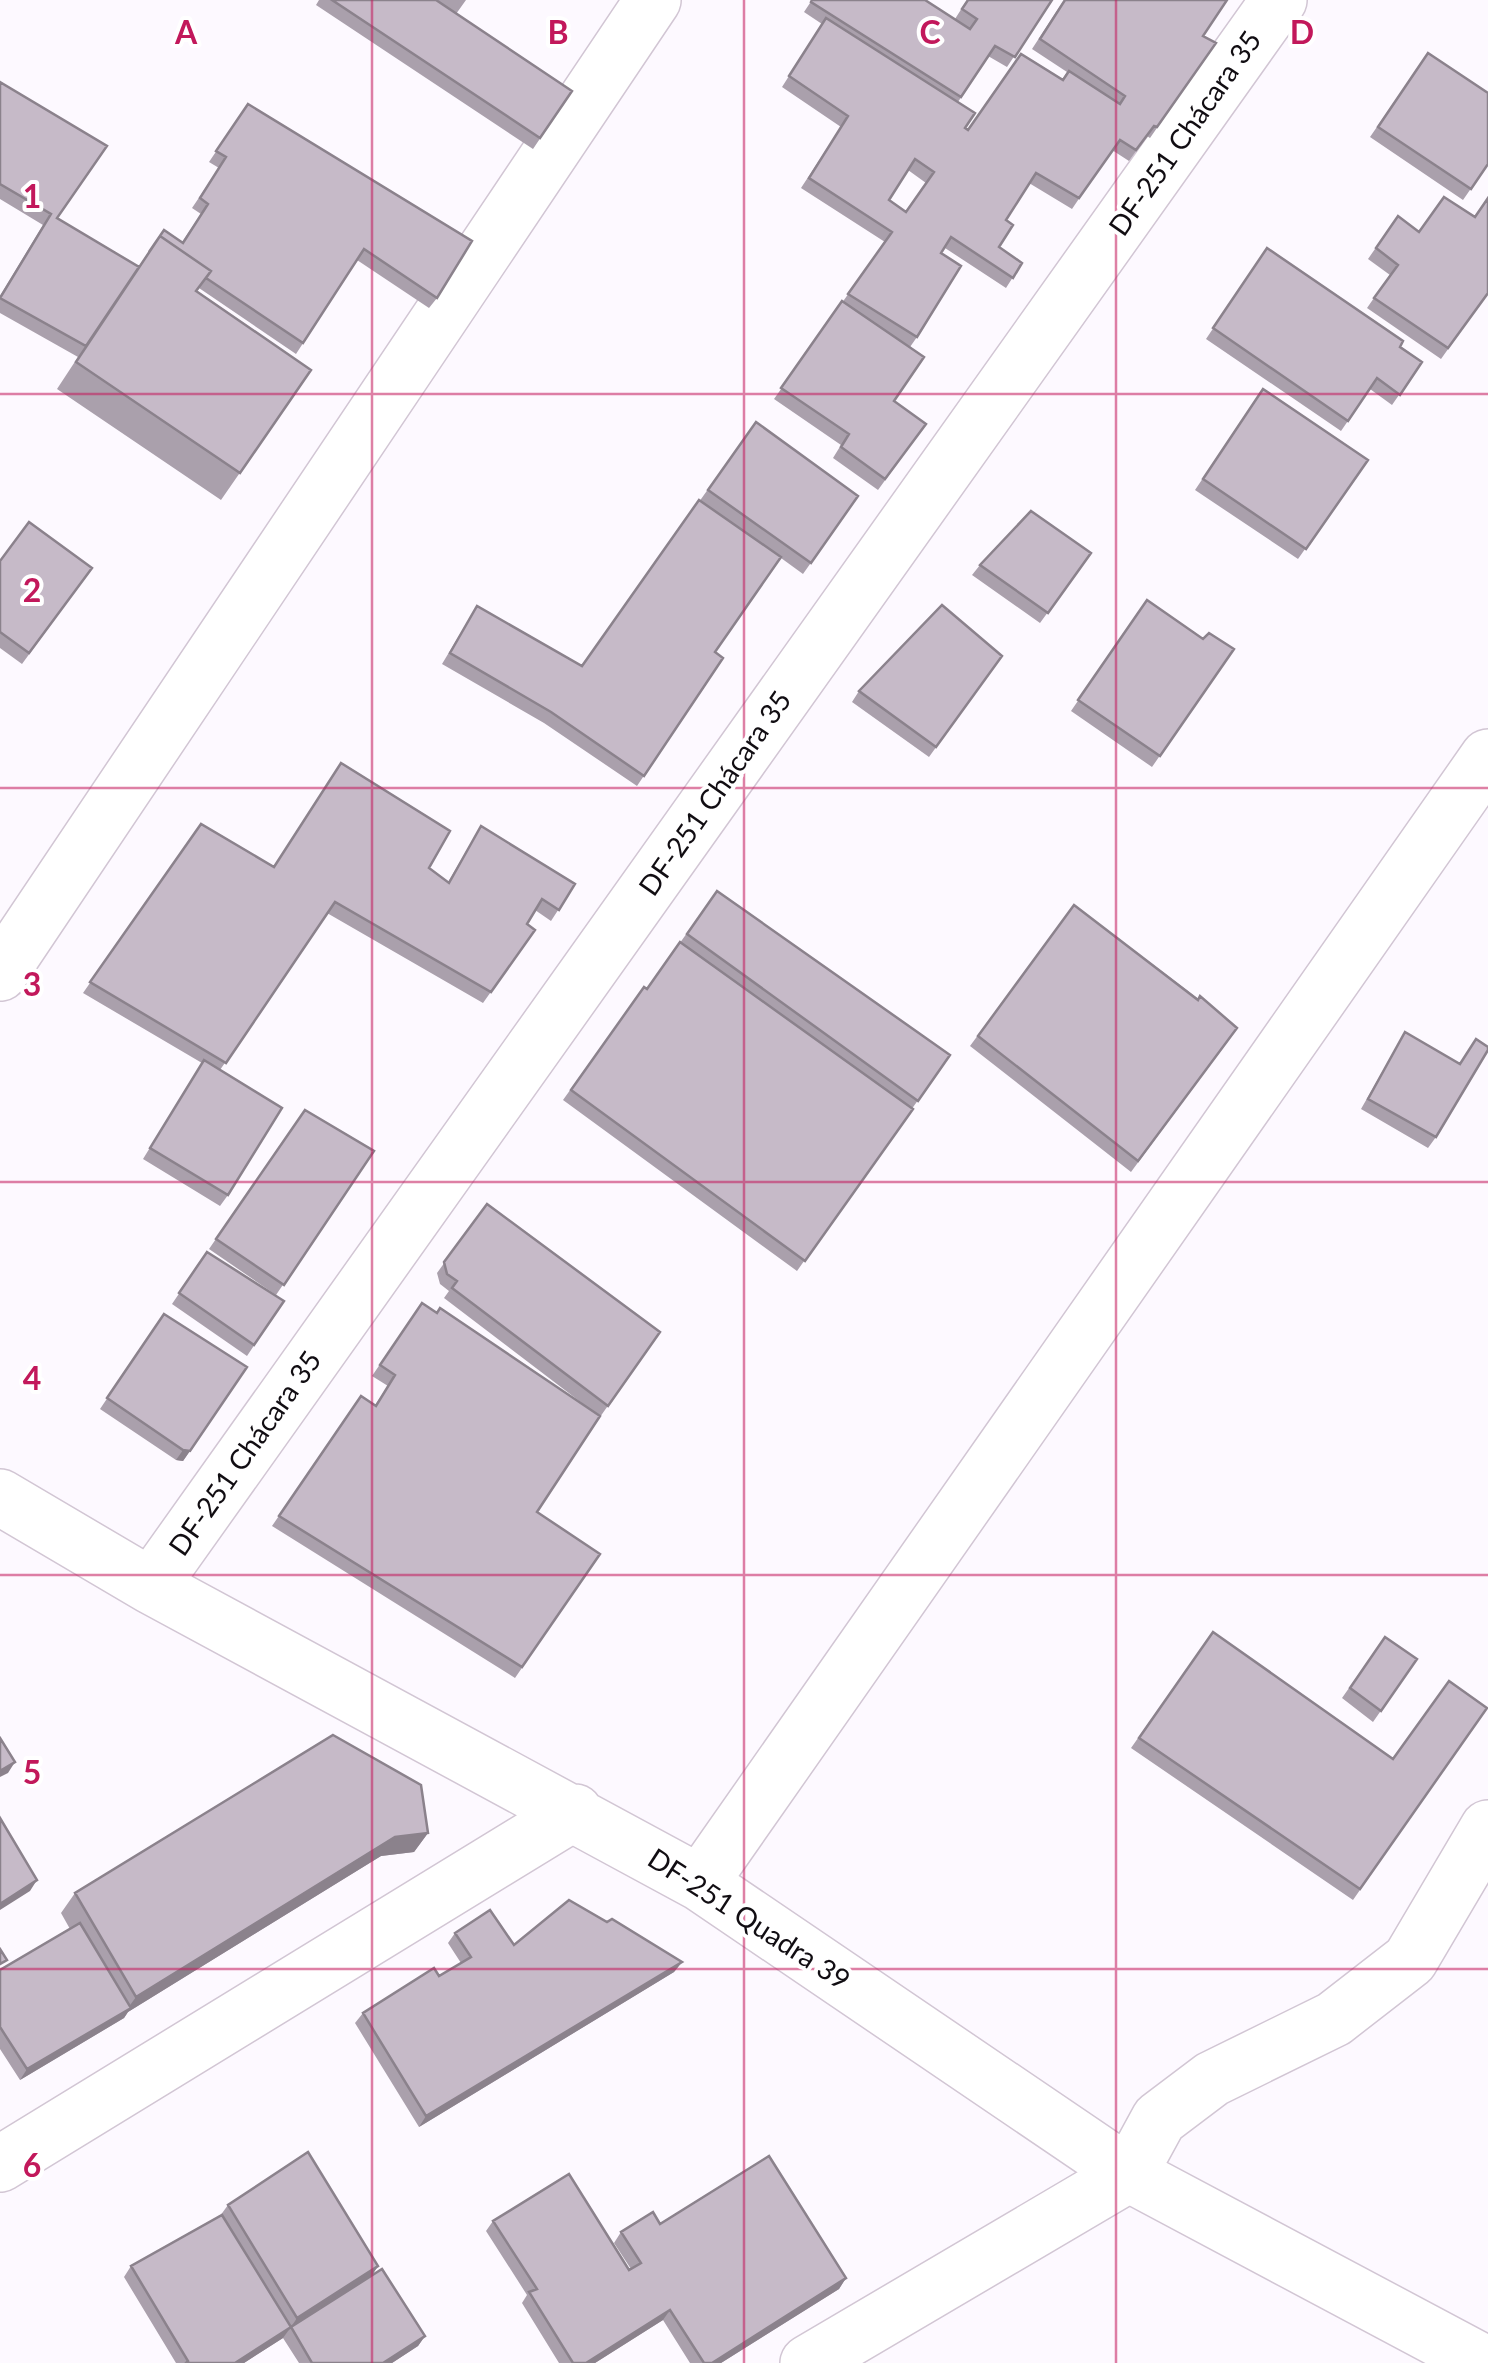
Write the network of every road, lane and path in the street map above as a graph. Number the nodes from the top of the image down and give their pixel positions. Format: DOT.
graph roads {
  1 [pos="653,0"];
  2 [pos="1279,0"];
  3 [pos="1488,757"];
  4 [pos="0,974"];
  5 [pos="0,1497"];
  6 [pos="151,1586"];
  7 [pos="575,1812"];
  8 [pos="1488,1828"];
  9 [pos="700,1883"];
  10 [pos="0,2164"];
  11 [pos="1129,2174"];
  12 [pos="808,2363"];
  13 [pos="1484,2363"];
  1 -- 4 [label="street"];
  2 -- 6 [label="street, DF-251 Chácara 35"];
  3 -- 9 [label="street"];
  5 -- 6 [label="street, DF-251 Quadra 39"];
  6 -- 7 [label="street, DF-251 Quadra 39"];
  7 -- 9 [label="street, DF-251 Quadra 39"];
  7 -- 10 [label="street"];
  8 -- 11 [label="street"];
  9 -- 11 [label="street, DF-251 Quadra 39"];
  11 -- 12 [label="street"];
  11 -- 13 [label="street, DF-251 Quadra 39"];
}
